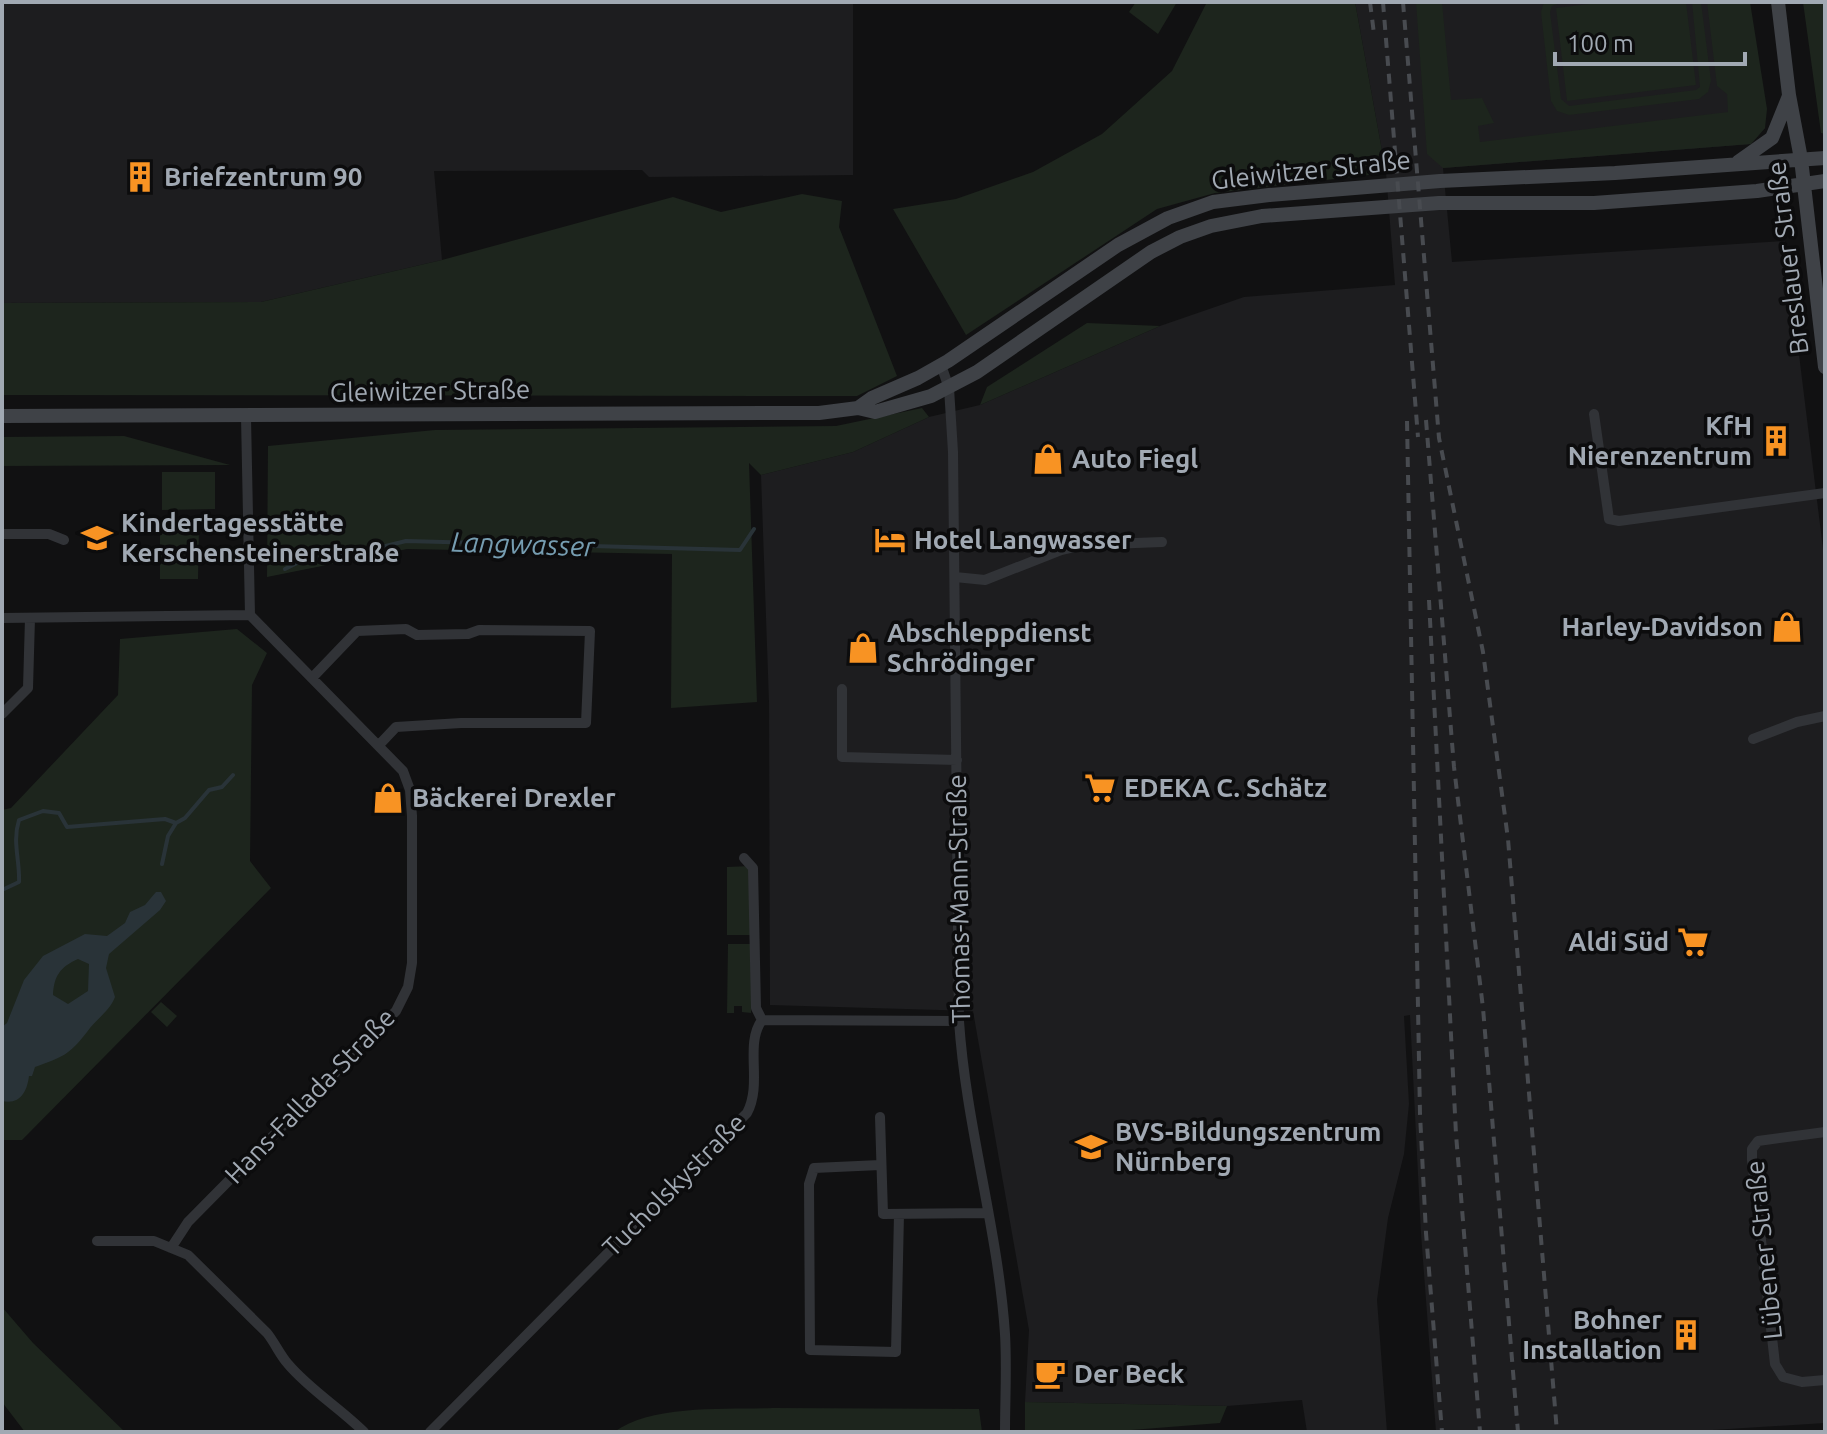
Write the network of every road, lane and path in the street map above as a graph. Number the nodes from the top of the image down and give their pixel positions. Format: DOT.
graph roads {
  1 [pos="1778,2"];
  2 [pos="1789,95"];
  3 [pos="1825,158"];
  4 [pos="1801,159"];
  5 [pos="1735,164"];
  6 [pos="1825,181"];
  7 [pos="1803,185"];
  8 [pos="941,365"];
  9 [pos="1825,367"];
  10 [pos="949,388"];
  11 [pos="858,408"];
  12 [pos="1594,414"];
  13 [pos="2,416"];
  14 [pos="246,417"];
  15 [pos="1825,493"];
  16 [pos="2,534"];
  17 [pos="64,540"];
  18 [pos="1162,542"];
  19 [pos="955,577"];
  20 [pos="250,615"];
  21 [pos="2,618"];
  22 [pos="30,618"];
  23 [pos="312,678"];
  24 [pos="842,689"];
  25 [pos="2,714"];
  26 [pos="1825,716"];
  27 [pos="1753,739"];
  28 [pos="379,745"];
  29 [pos="957,760"];
  30 [pos="744,858"];
  31 [pos="762,1020"];
  32 [pos="959,1021"];
  33 [pos="880,1117"];
  34 [pos="1825,1132"];
  35 [pos="880,1165"];
  36 [pos="988,1213"];
  37 [pos="899,1214"];
  38 [pos="97,1241"];
  39 [pos="171,1248"];
  40 [pos="1825,1380"];
  41 [pos="364,1432"];
  42 [pos="430,1432"];
  43 [pos="1005,1432"];
  1 -- 2 [label="main road, Breslauer Straße"];
  2 -- 4 [label="main road, Breslauer Straße"];
  2 -- 5 [label="main road"];
  3 -- 4 [label="main road, Gleiwitzer Straße"];
  4 -- 5 [label="main road, Gleiwitzer Straße"];
  4 -- 7 [label="main road, Breslauer Straße"];
  5 -- 8 [label="main road, Gleiwitzer Straße"];
  6 -- 7 [label="main road, Gleiwitzer Straße"];
  7 -- 9 [label="main road, Breslauer Straße"];
  7 -- 10 [label="main road, Gleiwitzer Straße"];
  8 -- 10 [label="street, Thomas-Mann-Straße"];
  8 -- 11 [label="main road, Gleiwitzer Straße"];
  10 -- 11 [label="main road, Gleiwitzer Straße"];
  10 -- 19 [label="street, Thomas-Mann-Straße"];
  11 -- 14 [label="main road, Gleiwitzer Straße"];
  12 -- 15 [label="street"];
  13 -- 14 [label="main road, Gleiwitzer Straße"];
  14 -- 20 [label="street"];
  16 -- 17 [label="street"];
  18 -- 19 [label="street"];
  19 -- 29 [label="street, Thomas-Mann-Straße"];
  20 -- 22 [label="street"];
  20 -- 23 [label="street, Hans-Fallada-Straße"];
  21 -- 22 [label="street"];
  22 -- 25 [label="street"];
  23 -- 28 [label="street, Hans-Fallada-Straße"];
  23 -- 28 [label="street"];
  24 -- 29 [label="street"];
  26 -- 27 [label="street"];
  28 -- 39 [label="street, Hans-Fallada-Straße"];
  29 -- 32 [label="street, Thomas-Mann-Straße"];
  30 -- 31 [label="street, Tucholskystraße"];
  31 -- 32 [label="street"];
  31 -- 42 [label="street, Tucholskystraße"];
  32 -- 36 [label="street, Thomas-Mann-Straße"];
  33 -- 35 [label="street"];
  34 -- 40 [label="street, Lübener Straße"];
  35 -- 37 [label="street"];
  35 -- 37 [label="street"];
  36 -- 37 [label="street"];
  36 -- 43 [label="street, Thomas-Mann-Straße"];
  38 -- 39 [label="street"];
  39 -- 41 [label="street"];
}
